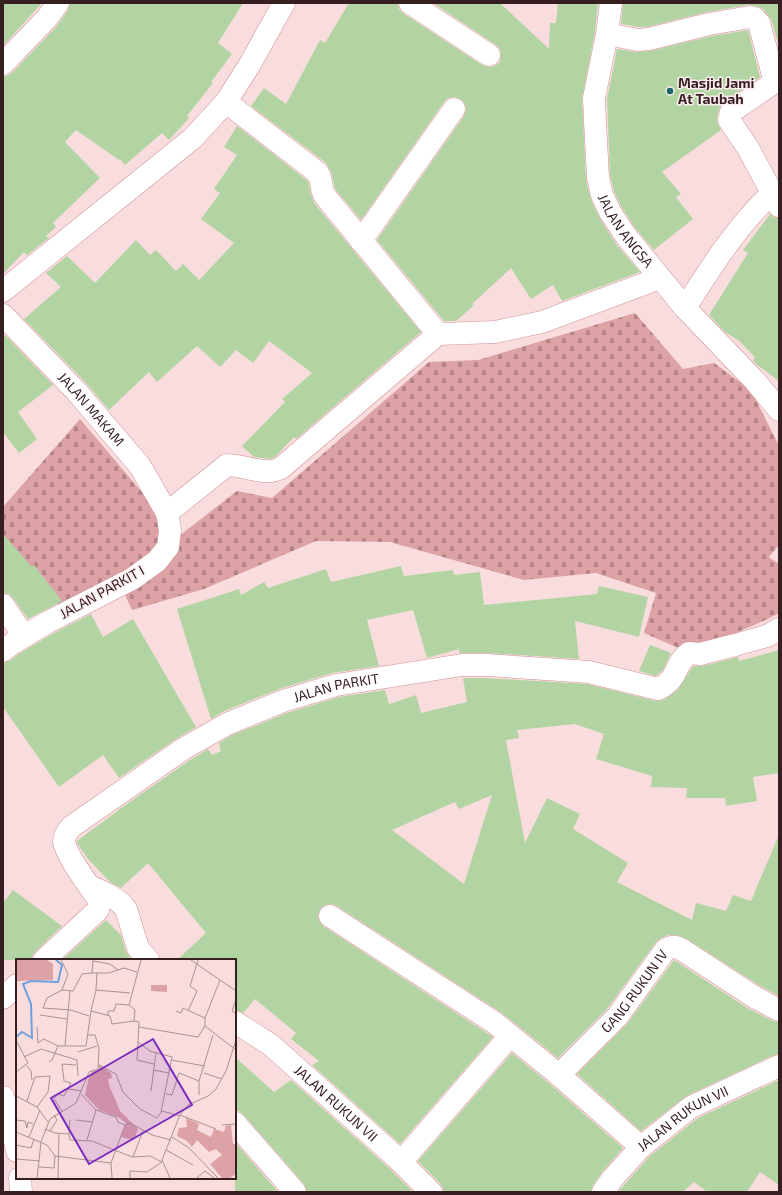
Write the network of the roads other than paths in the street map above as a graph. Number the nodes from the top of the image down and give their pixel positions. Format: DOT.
graph roads {
  1 [pos="58,3"];
  2 [pos="284,3"];
  3 [pos="410,3"];
  4 [pos="611,3"];
  5 [pos="607,34"];
  6 [pos="489,55"];
  7 [pos="3,64"];
  8 [pos="226,102"];
  9 [pos="454,109"];
  10 [pos="775,199"];
  11 [pos="361,241"];
  12 [pos="660,278"];
  13 [pos="3,291"];
  14 [pos="685,308"];
  15 [pos="3,315"];
  16 [pos="438,334"];
  17 [pos="779,410"];
  18 [pos="167,513"];
  19 [pos="3,605"];
  20 [pos="779,629"];
  21 [pos="24,636"];
  22 [pos="3,652"];
  23 [pos="89,886"];
  24 [pos="330,916"];
  25 [pos="45,959"];
  26 [pos="147,959"];
  27 [pos="16,986"];
  28 [pos="3,998"];
  29 [pos="779,1010"];
  30 [pos="236,1023"];
  31 [pos="510,1036"];
  32 [pos="779,1066"];
  33 [pos="559,1075"];
  34 [pos="3,1097"];
  35 [pos="236,1124"];
  36 [pos="641,1146"];
  37 [pos="16,1147"];
  38 [pos="401,1162"];
  39 [pos="20,1179"];
  40 [pos="21,1192"];
  41 [pos="295,1192"];
  42 [pos="431,1192"];
  43 [pos="603,1192"];
  1 -- 7 [label="street"];
  2 -- 8 [label="street"];
  3 -- 6 [label="street"];
  4 -- 5 [label="street, JALAN ANGSA"];
  5 -- 10 [label="street"];
  5 -- 12 [label="street, JALAN ANGSA"];
  8 -- 11 [label="street"];
  8 -- 13 [label="street"];
  9 -- 11 [label="street"];
  10 -- 14 [label="street"];
  11 -- 16 [label="street"];
  12 -- 14 [label="street, JALAN ANGSA"];
  12 -- 16 [label="street"];
  14 -- 17 [label="street, JALAN ANGSA"];
  15 -- 18 [label="street, JALAN MAKAM"];
  16 -- 18 [label="street"];
  18 -- 21 [label="street, JALAN PARKIT I"];
  19 -- 21 [label="street"];
  20 -- 23 [label="street, JALAN PARKIT"];
  21 -- 22 [label="street, JALAN PARKIT I"];
  23 -- 25 [label="street, JALAN PARKIT"];
  23 -- 26 [label="street"];
  24 -- 31 [label="street"];
  27 -- 28 [label="street"];
  29 -- 33 [label="street, GANG RUKUN IV"];
  30 -- 38 [label="street, JALAN RUKUN VII"];
  31 -- 33 [label="street"];
  31 -- 38 [label="street"];
  32 -- 36 [label="street, JALAN RUKUN VII"];
  33 -- 36 [label="street"];
  34 -- 37 [label="street"];
  35 -- 41 [label="street"];
  36 -- 43 [label="street, JALAN RUKUN VII"];
  38 -- 42 [label="street, JALAN RUKUN VII"];
  39 -- 40 [label="street"];
}
